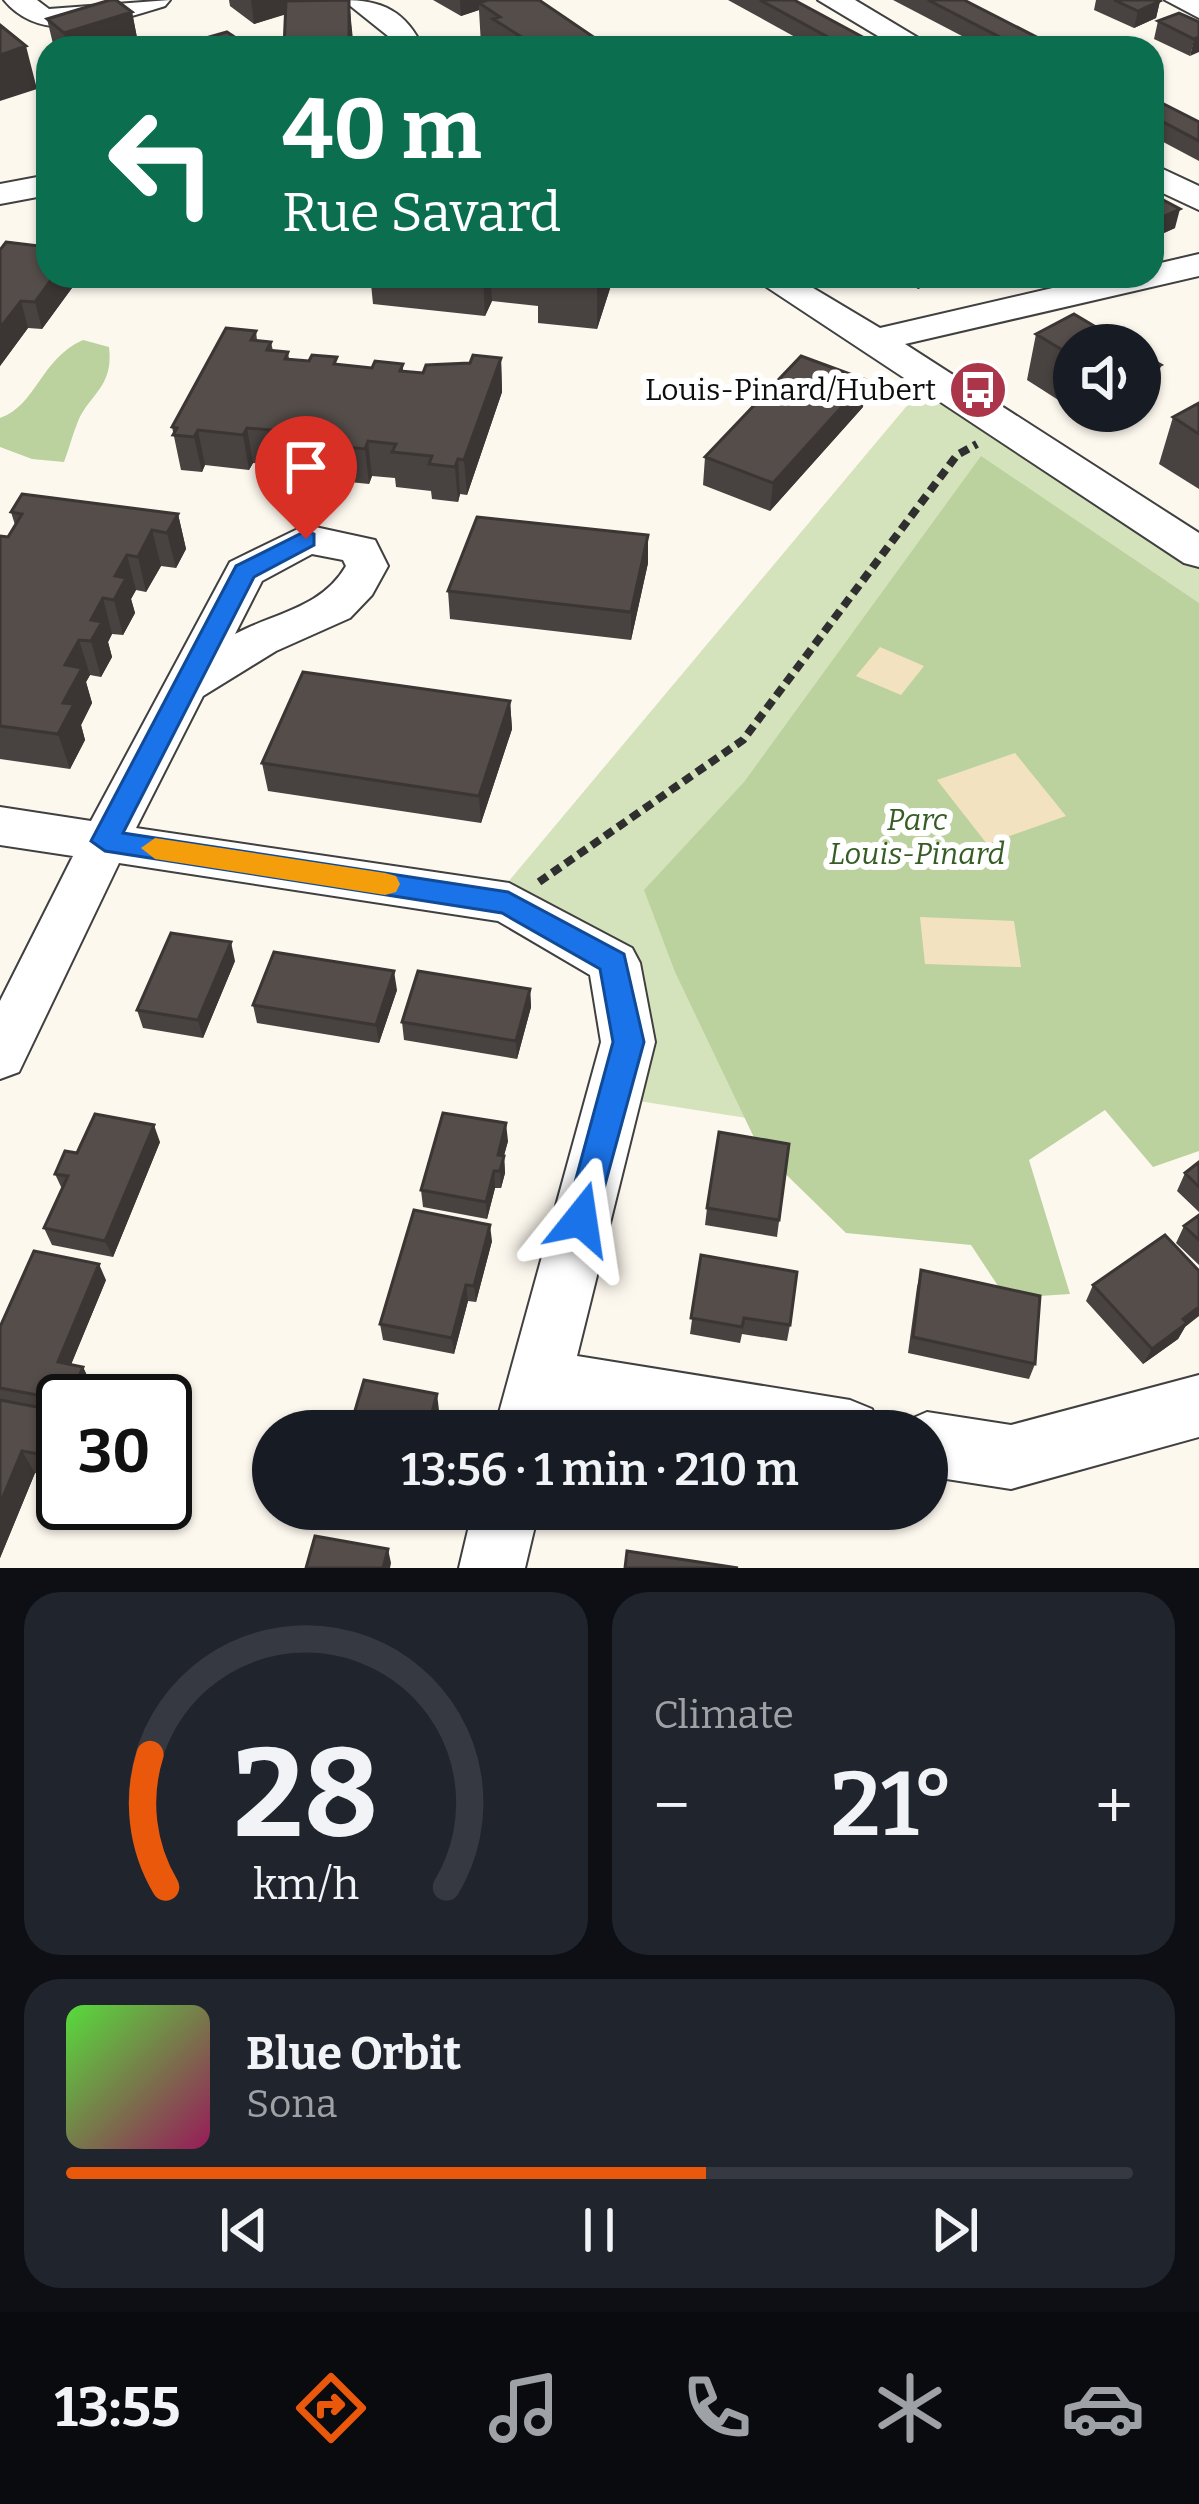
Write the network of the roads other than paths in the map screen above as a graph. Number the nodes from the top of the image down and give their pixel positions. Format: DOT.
graph roads {
  1 [pos="19,0"];
  2 [pos="155,0"];
  3 [pos="358,0"];
  4 [pos="832,0"];
  5 [pos="1180,0"];
  6 [pos="1199,9"];
  7 [pos="403,36"];
  8 [pos="898,36"];
  9 [pos="1164,181"];
  10 [pos="36,187"];
  11 [pos="0,194"];
  12 [pos="1199,200"];
  13 [pos="1199,265"];
  14 [pos="1164,273"];
  15 [pos="788,288"];
  16 [pos="1099,288"];
  17 [pos="874,340"];
  18 [pos="1199,554"];
  19 [pos="185,686"];
  20 [pos="0,826"];
  21 [pos="105,841"];
  22 [pos="0,1056"];
  23 [pos="532,1406"];
  24 [pos="1199,1406"];
  25 [pos="583,1410"];
  26 [pos="948,1447"];
  27 [pos="501,1530"];
  28 [pos="492,1568"];
  1 -- 2 [label="street"];
  3 -- 7 [label="street"];
  4 -- 8 [label="street"];
  5 -- 6 [label="street"];
  9 -- 12 [label="street"];
  10 -- 11 [label="street"];
  13 -- 14 [label="street"];
  15 -- 17 [label="street"];
  16 -- 17 [label="street"];
  17 -- 18 [label="street"];
  19 -- 21 [label="street"];
  20 -- 21 [label="street"];
  21 -- 22 [label="street"];
  21 -- 23 [label="street"];
  23 -- 25 [label="street"];
  24 -- 26 [label="street"];
  27 -- 28 [label="street"];
}
